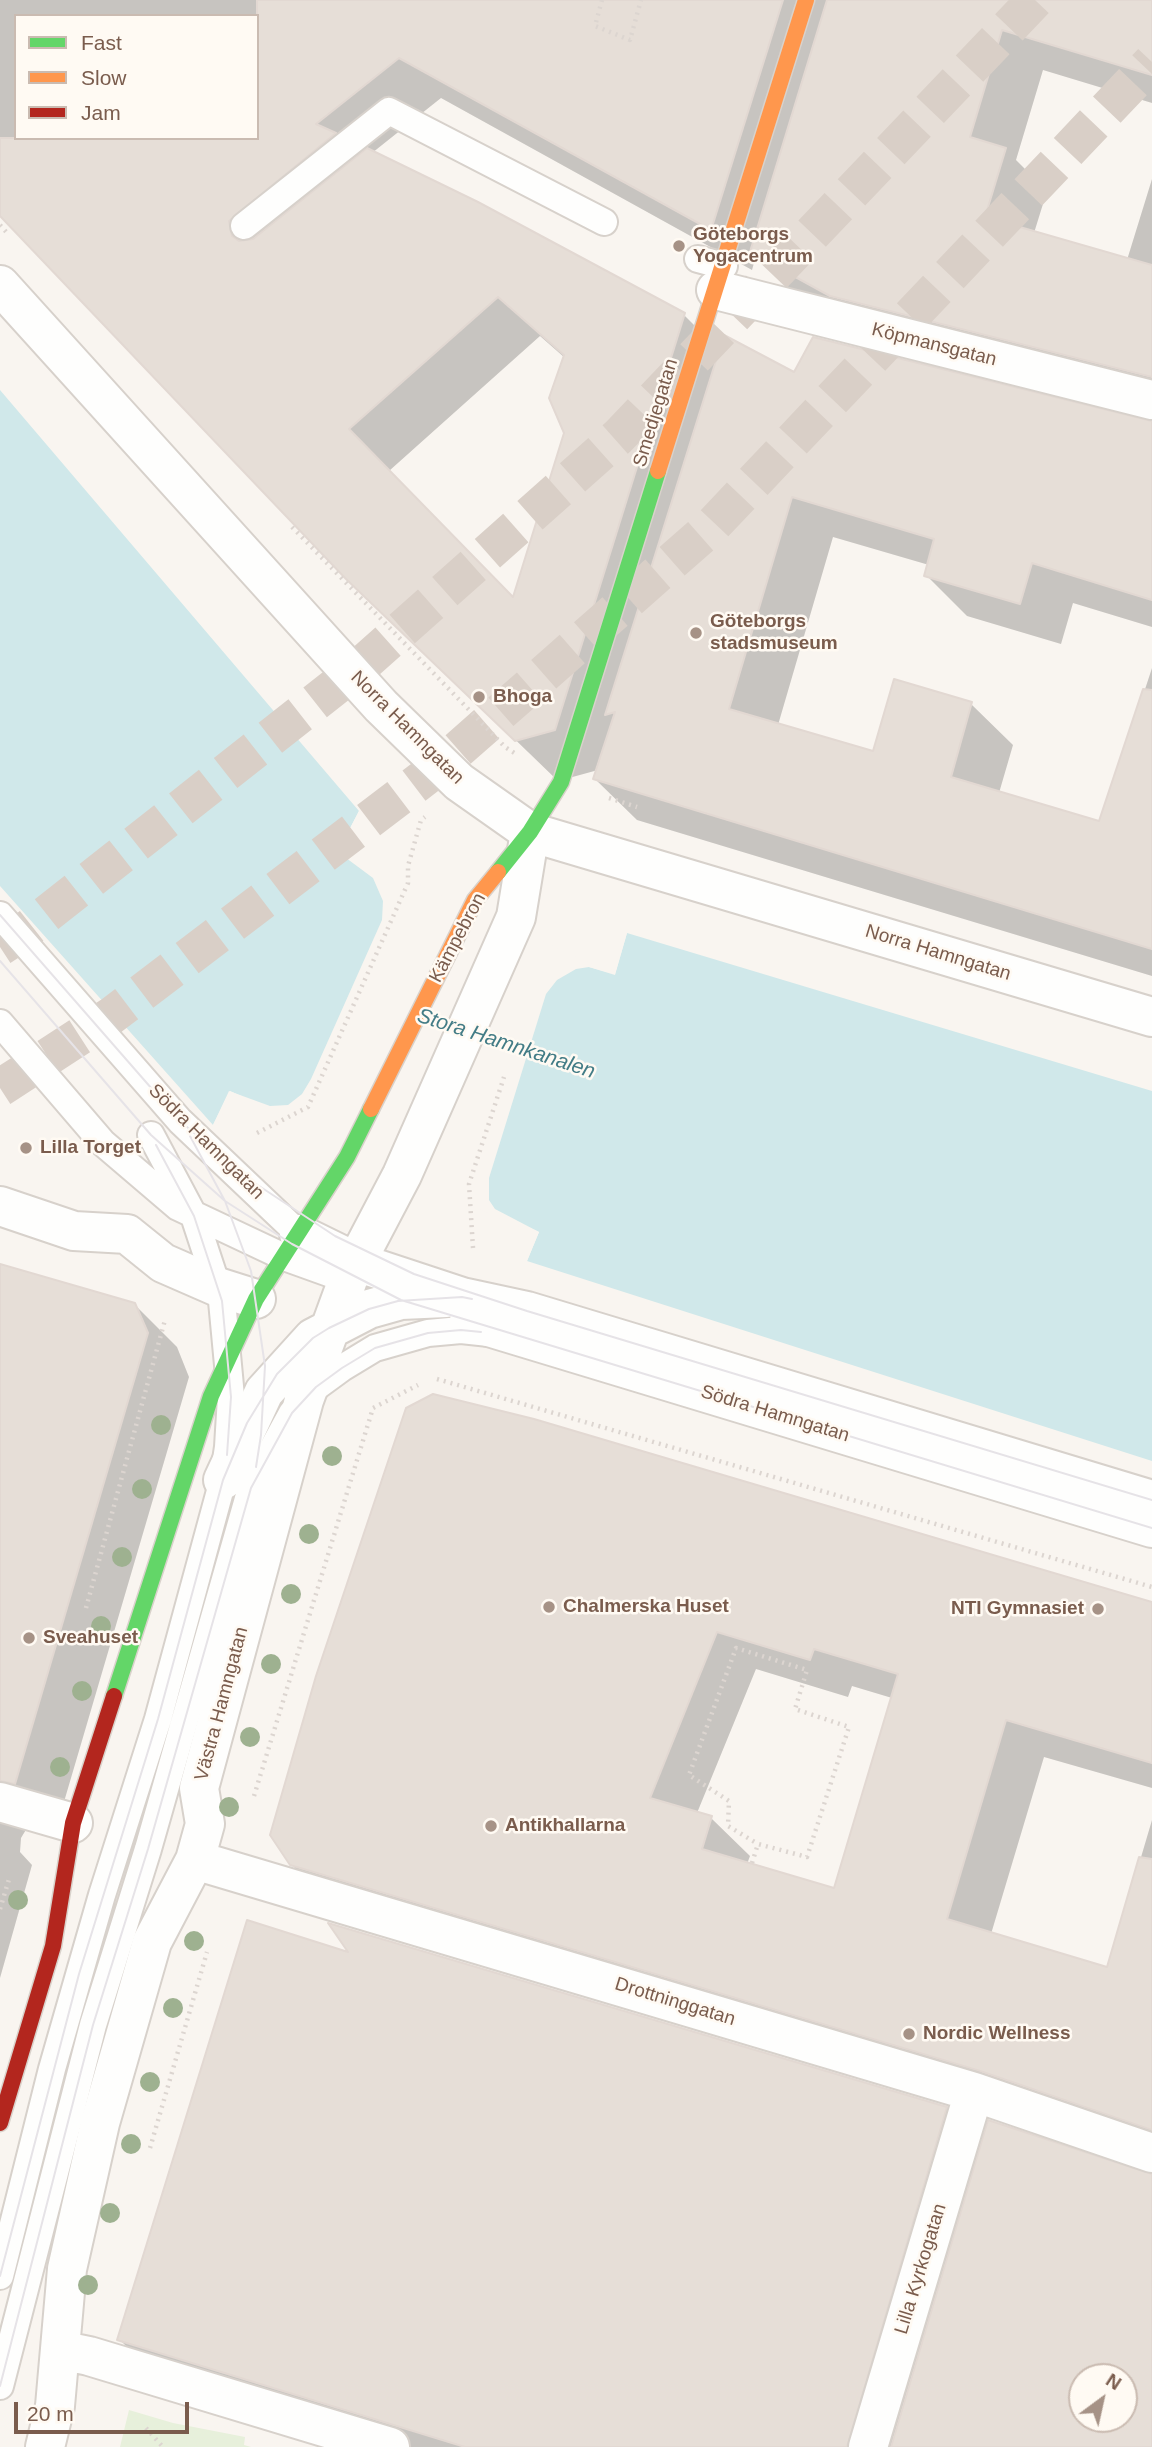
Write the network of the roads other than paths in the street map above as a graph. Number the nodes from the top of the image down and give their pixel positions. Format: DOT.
graph roads {
  1 [pos="806,0"];
  2 [pos="604,222"];
  3 [pos="244,226"];
  4 [pos="713,272"];
  5 [pos="0,285"];
  6 [pos="1152,400"];
  7 [pos="530,832"];
  8 [pos="0,915"];
  9 [pos="1152,1017"];
  10 [pos="0,1023"];
  11 [pos="151,1135"];
  12 [pos="402,1175"];
  13 [pos="0,1206"];
  14 [pos="194,1216"];
  15 [pos="291,1245"];
  16 [pos="352,1271"];
  17 [pos="218,1287"];
  18 [pos="256,1299"];
  19 [pos="398,1301"];
  20 [pos="456,1314"];
  21 [pos="329,1328"];
  22 [pos="509,1334"];
  23 [pos="229,1354"];
  24 [pos="304,1400"];
  25 [pos="223,1480"];
  26 [pos="1152,1500"];
  27 [pos="1152,1528"];
  28 [pos="0,1802"];
  29 [pos="73,1823"];
  30 [pos="194,1860"];
  31 [pos="974,2092"];
  32 [pos="0,2123"];
  33 [pos="1152,2153"];
  34 [pos="0,2276"];
  35 [pos="60,2350"];
  36 [pos="0,2386"];
  37 [pos="45,2447"];
  38 [pos="390,2447"];
  39 [pos="867,2447"];
  1 -- 4 [label="street, Smedjegatan"];
  2 -- 3 [label="lane"];
  4 -- 6 [label="street, Köpmansgatan"];
  4 -- 7 [label="street, Smedjegatan"];
  5 -- 7 [label="street, Norra Hamngatan"];
  7 -- 9 [label="street, Norra Hamngatan"];
  7 -- 12 [label="street, Kämpebron"];
  7 -- 15 [label="street, Kämpebron"];
  8 -- 15 [label="lane, Södra Hamngatan"];
  10 -- 14 [label="lane, Södra Hamngatan"];
  11 -- 14 [label="lane"];
  12 -- 16 [label="street, Västra Hamngatan"];
  13 -- 17 [label="street"];
  14 -- 15 [label="lane, Södra Hamngatan"];
  14 -- 17 [label="lane"];
  15 -- 16 [label="street, Södra Hamngatan"];
  15 -- 18 [label="street"];
  16 -- 19 [label="street, Södra Hamngatan"];
  16 -- 20 [label="street, Södra Hamngatan"];
  16 -- 21 [label="street, Västra Hamngatan"];
  17 -- 18 [label="street"];
  17 -- 23 [label="lane"];
  18 -- 23 [label="street"];
  19 -- 20 [label="street, Södra Hamngatan"];
  19 -- 21 [label="street, Södra Hamngatan"];
  19 -- 22 [label="street, Södra Hamngatan"];
  20 -- 22 [label="lane"];
  20 -- 24 [label="lane"];
  20 -- 26 [label="street, Södra Hamngatan"];
  21 -- 24 [label="street, Västra Hamngatan"];
  21 -- 25 [label="street, Södra Hamngatan"];
  22 -- 27 [label="street, Södra Hamngatan"];
  23 -- 25 [label="lane"];
  23 -- 29 [label="street"];
  24 -- 30 [label="street, Västra Hamngatan"];
  24 -- 36 [label="lane"];
  25 -- 34 [label="lane"];
  28 -- 29 [label="street"];
  29 -- 32 [label="street"];
  30 -- 31 [label="street, Drottninggatan"];
  30 -- 35 [label="street, Västra Hamngatan"];
  31 -- 33 [label="street, Drottninggatan"];
  31 -- 39 [label="street, Lilla Kyrkogatan"];
  35 -- 37 [label="street, Västra Hamngatan"];
  35 -- 38 [label="street"];
}
